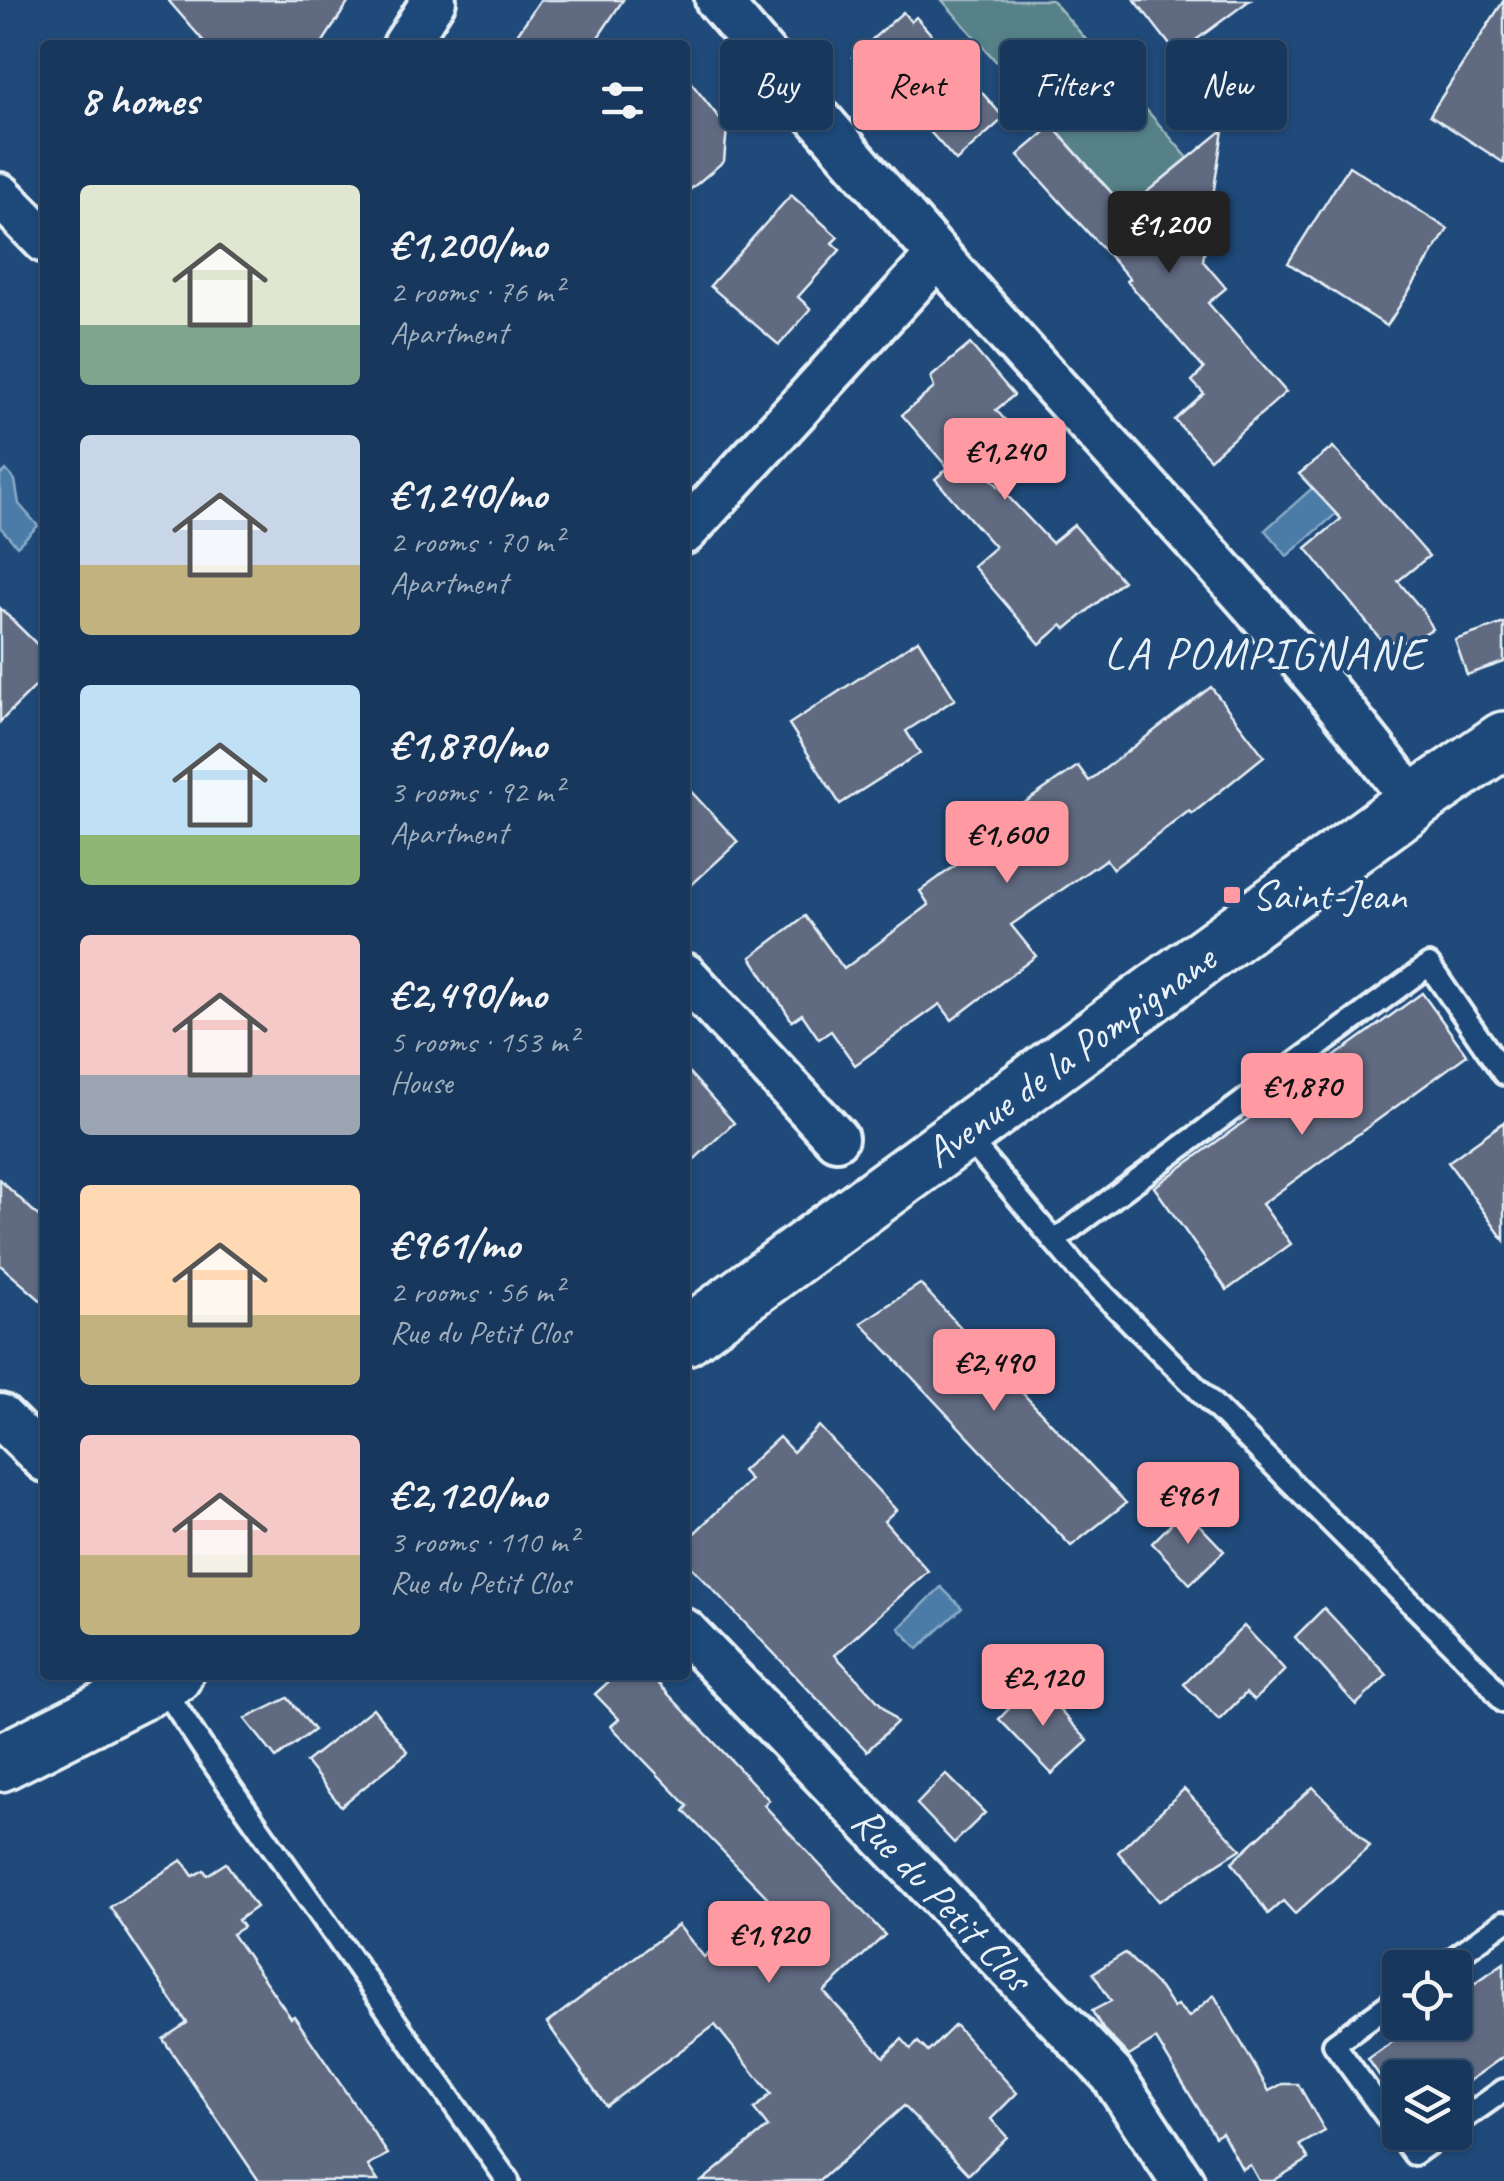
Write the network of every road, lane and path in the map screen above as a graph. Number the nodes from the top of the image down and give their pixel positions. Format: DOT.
graph roads {
  1 [pos="434,0"];
  2 [pos="717,0"];
  3 [pos="408,40"];
  4 [pos="0,195"];
  5 [pos="40,237"];
  6 [pos="937,256"];
  7 [pos="690,527"];
  8 [pos="1504,740"];
  9 [pos="1414,802"];
  10 [pos="690,980"];
  11 [pos="1504,1074"];
  12 [pos="964,1133"];
  13 [pos="836,1138"];
  14 [pos="1054,1241"];
  15 [pos="690,1333"];
  16 [pos="0,1416"];
  17 [pos="40,1455"];
  18 [pos="690,1636"];
  19 [pos="163,1680"];
  20 [pos="168,1680"];
  21 [pos="1504,1702"];
  22 [pos="0,1763"];
  23 [pos="1504,1922"];
  24 [pos="1465,1950"];
  25 [pos="1382,2009"];
  26 [pos="1504,2090"];
  27 [pos="1382,2110"];
  28 [pos="1472,2113"];
  29 [pos="508,2181"];
  30 [pos="1182,2181"];
  1 -- 3 [label="street"];
  2 -- 6 [label="street"];
  4 -- 5 [label="street"];
  6 -- 7 [label="street"];
  6 -- 9 [label="street"];
  8 -- 9 [label="main road, Avenue de la Pompignane"];
  9 -- 12 [label="main road, Avenue de la Pompignane"];
  10 -- 13 [label="street"];
  11 -- 14 [label="lane"];
  12 -- 14 [label="lane"];
  12 -- 15 [label="main road, Avenue de la Pompignane"];
  14 -- 21 [label="lane"];
  16 -- 17 [label="street"];
  18 -- 30 [label="street, Rue du Petit Clos"];
  19 -- 22 [label="main road"];
  20 -- 29 [label="lane"];
  23 -- 24 [label="lane"];
  25 -- 27 [label="lane"];
  26 -- 28 [label="lane"];
}
